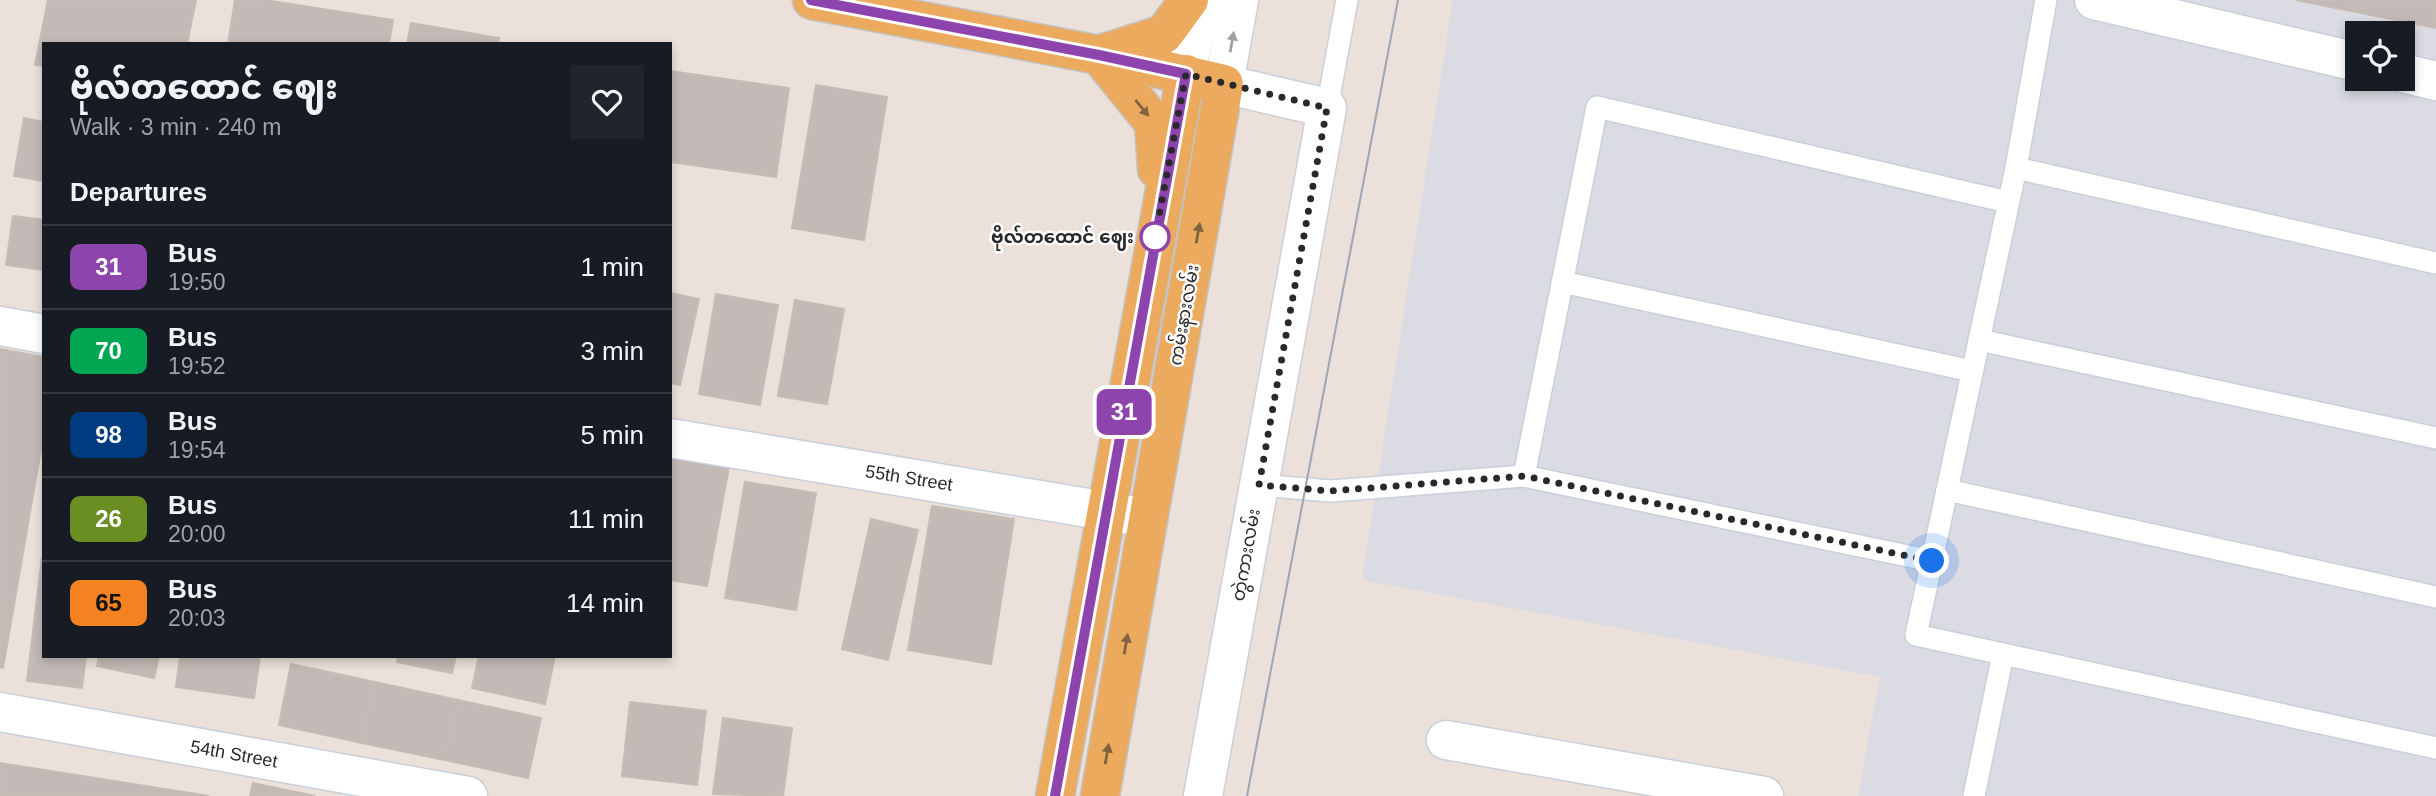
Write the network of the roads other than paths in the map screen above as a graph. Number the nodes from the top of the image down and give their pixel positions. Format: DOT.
graph roads {
  1 [pos="811,0"];
  2 [pos="1189,0"];
  3 [pos="1202,0"];
  4 [pos="1239,0"];
  5 [pos="1347,0"];
  6 [pos="2046,0"];
  7 [pos="2094,0"];
  8 [pos="1099,55"];
  9 [pos="2345,59"];
  10 [pos="1186,74"];
  11 [pos="2415,76"];
  12 [pos="2436,81"];
  13 [pos="1224,84"];
  14 [pos="1327,108"];
  15 [pos="2016,169"];
  16 [pos="2008,202"];
  17 [pos="1160,210"];
  18 [pos="2436,263"];
  19 [pos="1562,282"];
  20 [pos="0,326"];
  21 [pos="42,334"];
  22 [pos="1979,340"];
  23 [pos="1972,371"];
  24 [pos="672,438"];
  25 [pos="2436,438"];
  26 [pos="1524,476"];
  27 [pos="1259,485"];
  28 [pos="1947,490"];
  29 [pos="1107,511"];
  30 [pos="1148,518"];
  31 [pos="1932,561"];
  32 [pos="2436,597"];
  33 [pos="2003,654"];
  34 [pos="0,712"];
  35 [pos="1446,740"];
  36 [pos="2436,747"];
  37 [pos="468,796"];
  38 [pos="1055,796"];
  39 [pos="1100,796"];
  40 [pos="1203,796"];
  41 [pos="1764,796"];
  42 [pos="1974,796"];
  1 -- 8 [label="main road"];
  2 -- 8 [label="main road"];
  3 -- 10 [label="street"];
  13 -- 4 [label="street, ကမ်းနားလမ်း, one-way"];
  5 -- 14 [label="lane"];
  6 -- 15 [label="lane"];
  7 -- 9 [label="street"];
  8 -- 10 [label="main road"];
  8 -- 17 [label="main road, one-way"];
  10 -- 13 [label="main road"];
  10 -- 17 [label="main road"];
  11 -- 12 [label="street"];
  13 -- 14 [label="street"];
  30 -- 13 [label="main road, ကမ်းနားလမ်း, one-way"];
  14 -- 27 [label="street, တွဲကားလမ်း"];
  15 -- 16 [label="lane"];
  15 -- 18 [label="lane"];
  16 -- 19 [label="lane"];
  16 -- 22 [label="lane"];
  17 -- 29 [label="main road"];
  19 -- 23 [label="lane"];
  19 -- 26 [label="lane"];
  20 -- 21 [label="street"];
  22 -- 23 [label="lane"];
  22 -- 25 [label="lane"];
  23 -- 28 [label="lane"];
  24 -- 29 [label="street, 55th Street"];
  26 -- 27 [label="lane"];
  26 -- 31 [label="lane"];
  27 -- 40 [label="street, တွဲကားလမ်း"];
  28 -- 31 [label="lane"];
  28 -- 32 [label="lane"];
  29 -- 30 [label="street, 55th Street"];
  29 -- 38 [label="main road"];
  39 -- 30 [label="main road, ကမ်းနားလမ်း, one-way"];
  31 -- 33 [label="lane"];
  33 -- 36 [label="lane"];
  33 -- 42 [label="lane"];
  34 -- 37 [label="street, 54th Street"];
  35 -- 41 [label="street"];
}
